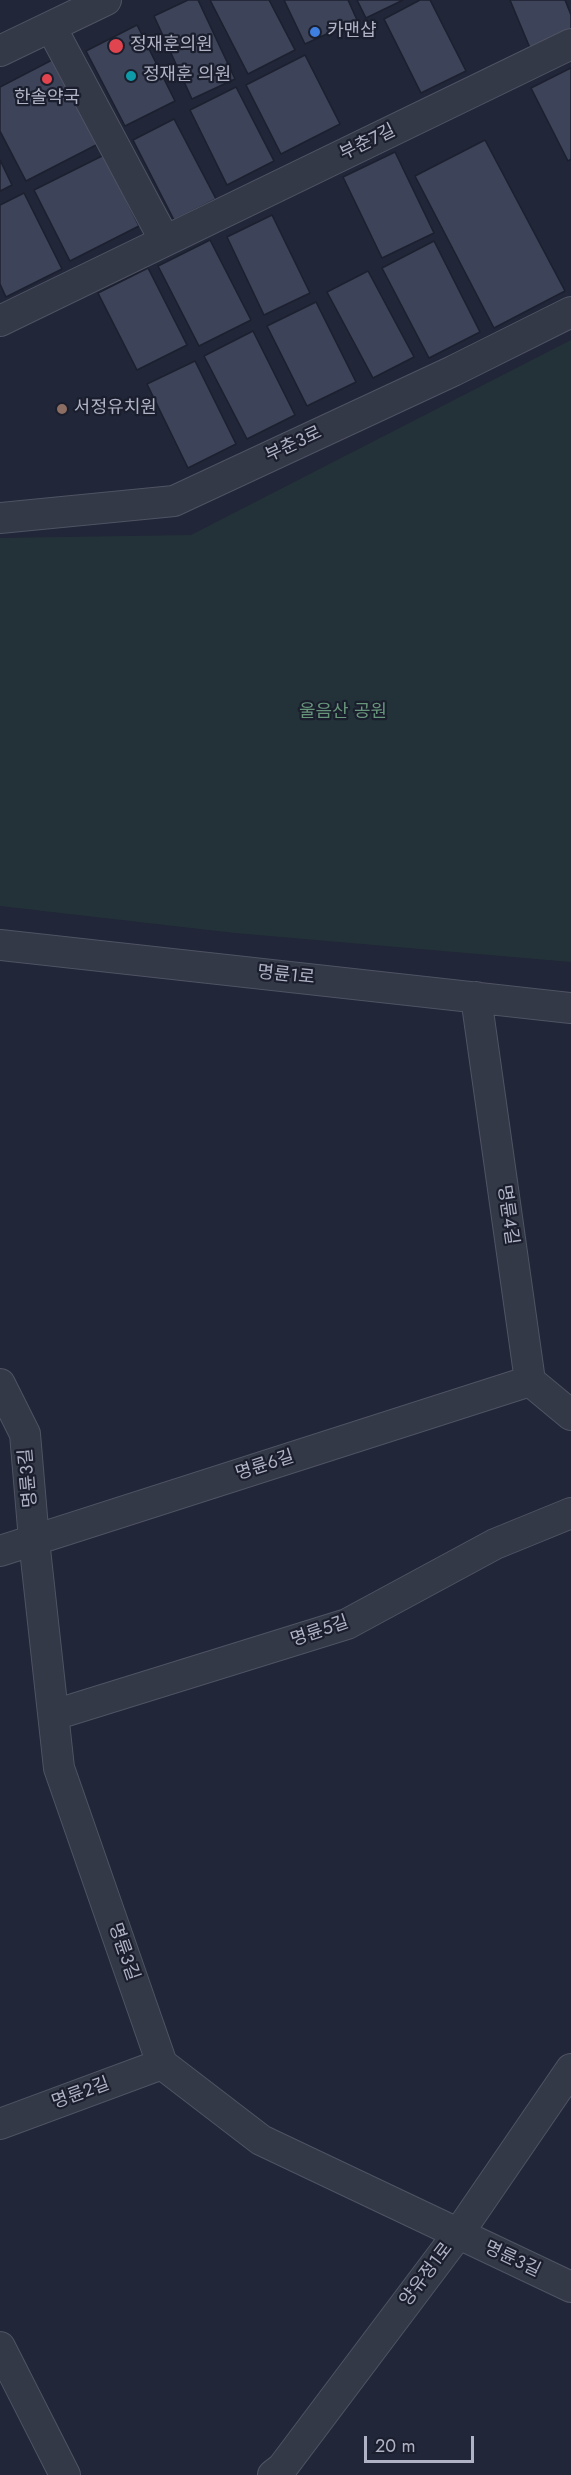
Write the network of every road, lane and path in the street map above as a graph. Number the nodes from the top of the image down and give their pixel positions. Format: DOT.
graph roads {
  1 [pos="106,0"];
  2 [pos="51,27"];
  3 [pos="571,45"];
  4 [pos="0,51"];
  5 [pos="165,241"];
  6 [pos="571,312"];
  7 [pos="0,321"];
  8 [pos="0,518"];
  9 [pos="0,945"];
  10 [pos="476,997"];
  11 [pos="571,1008"];
  12 [pos="530,1381"];
  13 [pos="0,1384"];
  14 [pos="571,1415"];
  15 [pos="571,1513"];
  16 [pos="34,1540"];
  17 [pos="0,1551"];
  18 [pos="54,1715"];
  19 [pos="162,2064"];
  20 [pos="571,2069"];
  21 [pos="0,2124"];
  22 [pos="458,2234"];
  23 [pos="571,2287"];
  24 [pos="0,2347"];
  25 [pos="65,2475"];
  26 [pos="273,2475"];
  1 -- 2 [label="street"];
  2 -- 4 [label="street"];
  2 -- 5 [label="street"];
  3 -- 5 [label="street, 부춘7길"];
  5 -- 7 [label="street, 부춘7길"];
  6 -- 8 [label="street, 부춘3로"];
  9 -- 10 [label="street, 명륜1로"];
  10 -- 11 [label="street, 명륜1로"];
  10 -- 12 [label="street, 명륜4길"];
  12 -- 14 [label="street"];
  12 -- 16 [label="street, 명륜6길"];
  13 -- 16 [label="street, 명륜3길"];
  15 -- 18 [label="street, 명륜5길"];
  16 -- 17 [label="street, 명륜6길"];
  16 -- 18 [label="street, 명륜3길"];
  18 -- 19 [label="street, 명륜3길"];
  19 -- 21 [label="street, 명륜2길"];
  19 -- 22 [label="street, 명륜3길"];
  20 -- 22 [label="street, 양유정1로"];
  22 -- 23 [label="street, 명륜3길"];
  22 -- 26 [label="street, 양유정1로"];
  24 -- 25 [label="street"];
}
